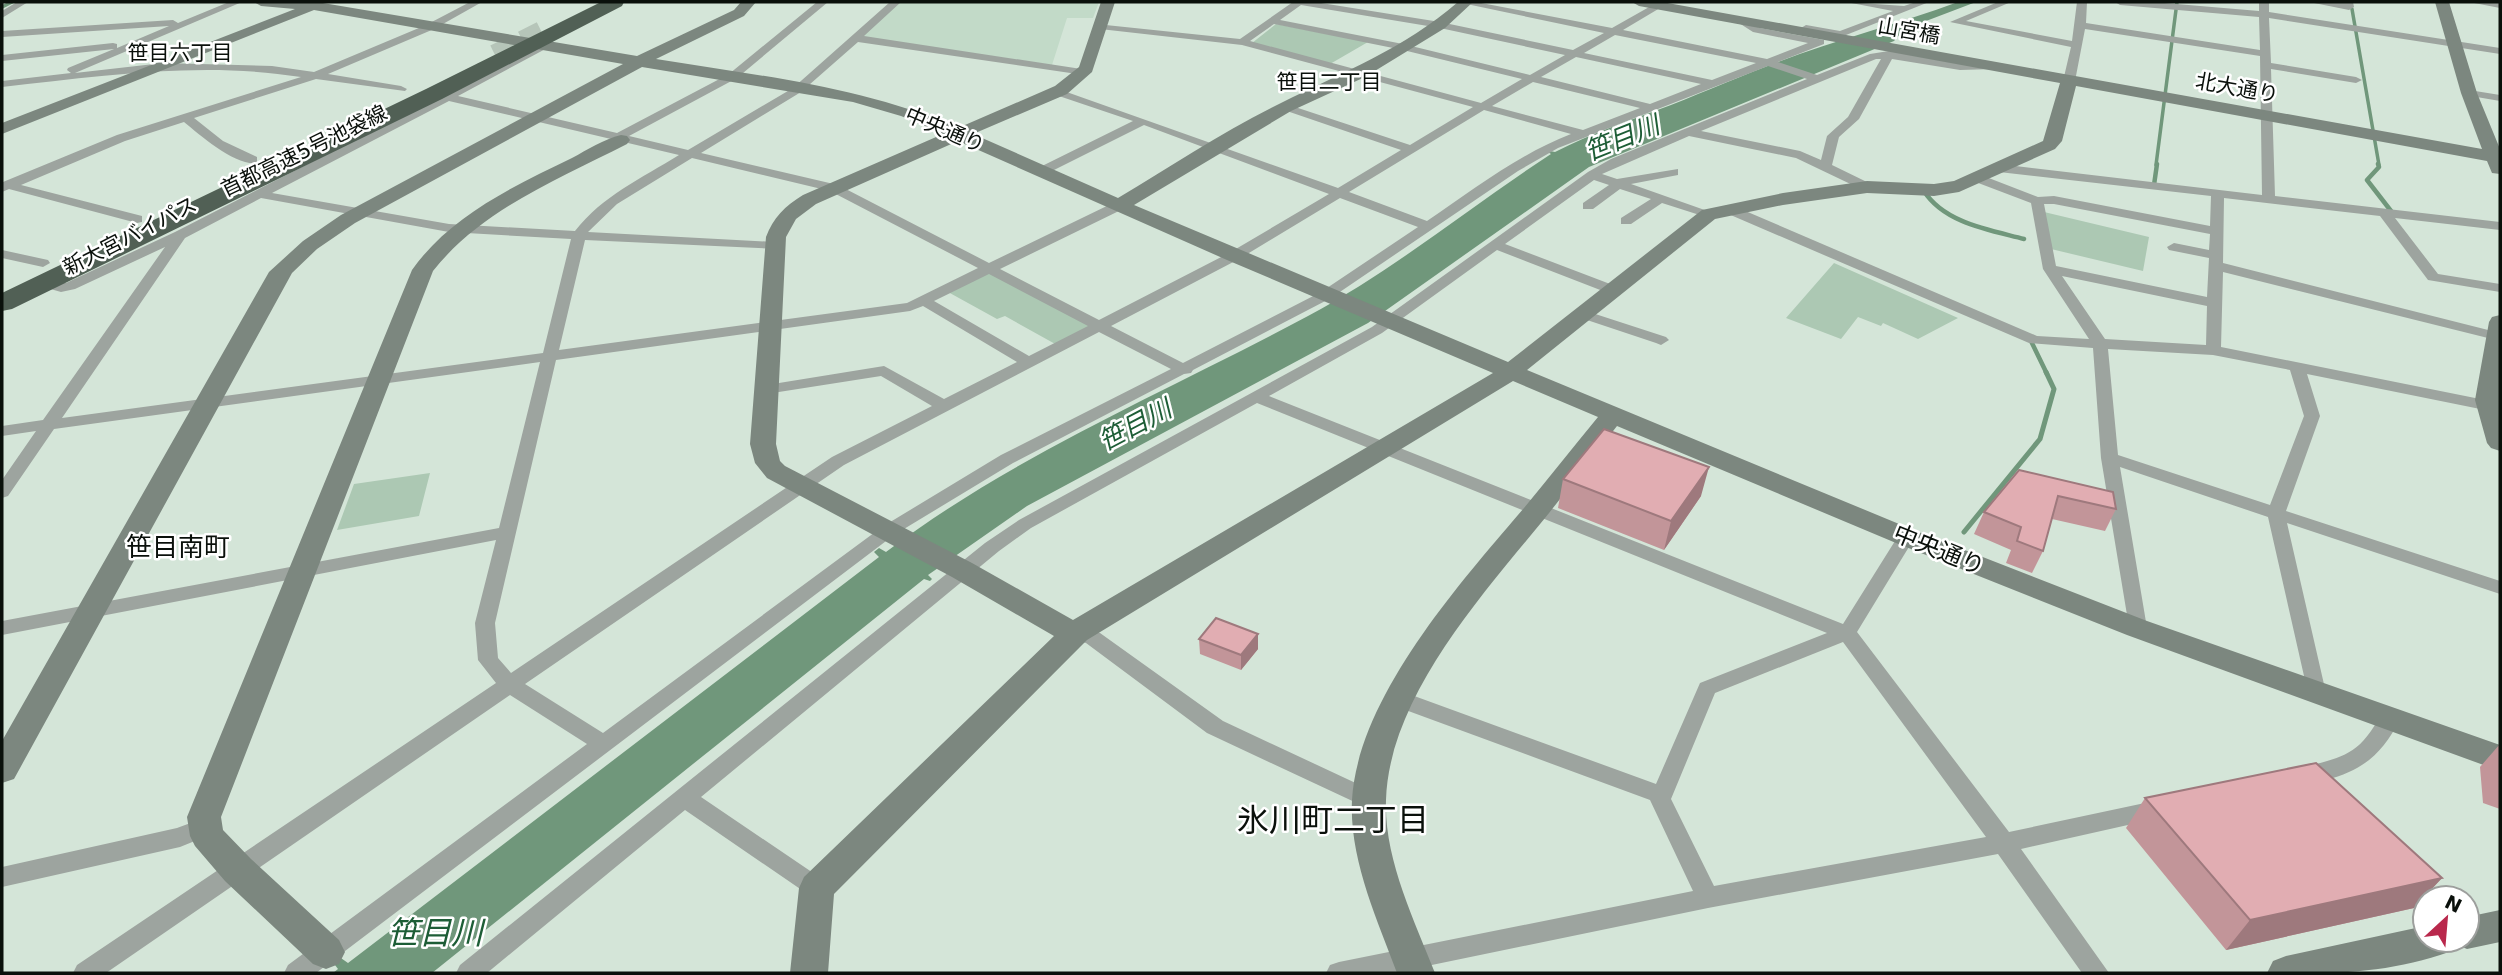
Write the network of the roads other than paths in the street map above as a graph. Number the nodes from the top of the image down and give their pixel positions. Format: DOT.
graph roads {
  1 [pos="23,2"];
  2 [pos="237,2"];
  3 [pos="261,2"];
  4 [pos="477,2"];
  5 [pos="577,2"];
  6 [pos="589,2"];
  7 [pos="597,2"];
  8 [pos="604,2"];
  9 [pos="615,2"];
  10 [pos="749,2"];
  11 [pos="823,2"];
  12 [pos="896,2"];
  13 [pos="1108,2"];
  14 [pos="1299,2"];
  15 [pos="1464,2"];
  16 [pos="1639,2"];
  17 [pos="1851,2"];
  18 [pos="1924,2"];
  19 [pos="2006,2"];
  20 [pos="2082,2"];
  21 [pos="2120,2"];
  22 [pos="2264,2"];
  23 [pos="2314,2"];
  24 [pos="2348,2"];
  25 [pos="2442,2"];
  26 [pos="2474,2"];
  27 [pos="320,4"];
  28 [pos="1663,4"];
  29 [pos="2500,5"];
  30 [pos="1904,9"];
  31 [pos="2,15"];
  32 [pos="2264,15"];
  33 [pos="1272,21"];
  34 [pos="1743,21"];
  35 [pos="187,22"];
  36 [pos="1440,25"];
  37 [pos="2081,25"];
  38 [pos="1100,26"];
  39 [pos="429,27"];
  40 [pos="1616,31"];
  41 [pos="2,34"];
  42 [pos="541,38"];
  43 [pos="855,38"];
  44 [pos="504,40"];
  45 [pos="1242,42"];
  46 [pos="134,44"];
  47 [pos="2077,44"];
  48 [pos="2455,44"];
  49 [pos="1403,47"];
  50 [pos="2500,51"];
  51 [pos="1574,54"];
  52 [pos="1889,54"];
  53 [pos="2,58"];
  54 [pos="2266,59"];
  55 [pos="640,61"];
  56 [pos="1769,62"];
  57 [pos="1965,62"];
  58 [pos="163,66"];
  59 [pos="1990,67"];
  60 [pos="1084,72"];
  61 [pos="1359,74"];
  62 [pos="317,75"];
  63 [pos="733,76"];
  64 [pos="52,78"];
  65 [pos="1532,78"];
  66 [pos="1816,79"];
  67 [pos="2356,80"];
  68 [pos="2069,81"];
  69 [pos="1710,83"];
  70 [pos="2,84"];
  71 [pos="801,87"];
  72 [pos="401,89"];
  73 [pos="1057,92"];
  74 [pos="2469,93"];
  75 [pos="442,96"];
  76 [pos="2500,99"];
  77 [pos="1285,107"];
  78 [pos="1481,107"];
  79 [pos="1650,107"];
  80 [pos="185,117"];
  81 [pos="536,117"];
  82 [pos="2268,117"];
  83 [pos="1143,121"];
  84 [pos="2,129"];
  85 [pos="1688,132"];
  86 [pos="1581,133"];
  87 [pos="961,135"];
  88 [pos="620,138"];
  89 [pos="1215,147"];
  90 [pos="1410,149"];
  91 [pos="691,155"];
  92 [pos="253,160"];
  93 [pos="2499,163"];
  94 [pos="1825,167"];
  95 [pos="2000,168"];
  96 [pos="1040,172"];
  97 [pos="1674,172"];
  98 [pos="1592,175"];
  99 [pos="1977,178"];
  100 [pos="1619,184"];
  101 [pos="4,186"];
  102 [pos="1867,187"];
  103 [pos="834,188"];
  104 [pos="237,190"];
  105 [pos="1337,192"];
  106 [pos="2218,193"];
  107 [pos="260,194"];
  108 [pos="1661,198"];
  109 [pos="2269,199"];
  110 [pos="2037,201"];
  111 [pos="1118,206"];
  112 [pos="1588,206"];
  113 [pos="1731,210"];
  114 [pos="362,211"];
  115 [pos="2384,212"];
  116 [pos="1709,214"];
  117 [pos="137,219"];
  118 [pos="1626,221"];
  119 [pos="1429,226"];
  120 [pos="2500,226"];
  121 [pos="461,229"];
  122 [pos="2217,231"];
  123 [pos="180,235"];
  124 [pos="579,235"];
  125 [pos="1496,245"];
  126 [pos="775,246"];
  127 [pos="2174,247"];
  128 [pos="2,254"];
  129 [pos="1234,257"];
  130 [pos="2217,261"];
  131 [pos="991,269"];
  132 [pos="2050,270"];
  133 [pos="44,273"];
  134 [pos="2,285"];
  135 [pos="2500,288"];
  136 [pos="1613,290"];
  137 [pos="1328,296"];
  138 [pos="2,300"];
  139 [pos="924,301"];
  140 [pos="2216,303"];
  141 [pos="1583,314"];
  142 [pos="1388,321"];
  143 [pos="1100,325"];
  144 [pos="771,327"];
  145 [pos="1661,340"];
  146 [pos="2100,343"];
  147 [pos="2498,344"];
  148 [pos="2213,349"];
  149 [pos="551,357"];
  150 [pos="1028,362"];
  151 [pos="2297,366"];
  152 [pos="1185,370"];
  153 [pos="1509,372"];
  154 [pos="377,381"];
  155 [pos="765,389"];
  156 [pos="1257,397"];
  157 [pos="207,404"];
  158 [pos="944,406"];
  159 [pos="2494,406"];
  160 [pos="1612,415"];
  161 [pos="48,425"];
  162 [pos="2,431"];
  163 [pos="2500,443"];
  164 [pos="1383,449"];
  165 [pos="2110,458"];
  166 [pos="802,486"];
  167 [pos="2,492"];
  168 [pos="1537,509"];
  169 [pos="2276,514"];
  170 [pos="507,532"];
  171 [pos="891,532"];
  172 [pos="1906,537"];
  173 [pos="959,568"];
  174 [pos="301,573"];
  175 [pos="2500,588"];
  176 [pos="90,612"];
  177 [pos="2,628"];
  178 [pos="2137,628"];
  179 [pos="1076,633"];
  180 [pos="1847,633"];
  181 [pos="510,685"];
  182 [pos="2316,692"];
  183 [pos="1399,699"];
  184 [pos="2389,719"];
  185 [pos="602,743"];
  186 [pos="2500,758"];
  187 [pos="2,770"];
  188 [pos="2286,781"];
  189 [pos="1658,794"];
  190 [pos="684,798"];
  191 [pos="1369,799"];
  192 [pos="2179,804"];
  193 [pos="204,827"];
  194 [pos="2004,843"];
  195 [pos="238,870"];
  196 [pos="2,877"];
  197 [pos="817,888"];
  198 [pos="1708,898"];
  199 [pos="2500,926"];
  200 [pos="2481,930"];
  201 [pos="2411,946"];
  202 [pos="326,952"];
  203 [pos="1414,966"];
  204 [pos="86,973"];
  205 [pos="297,973"];
  206 [pos="469,973"];
  207 [pos="809,973"];
  208 [pos="1339,973"];
  209 [pos="2096,973"];
  210 [pos="2286,973"];
  1 -- 31 [label="street"];
  2 -- 35 [label="street"];
  3 -- 27 [label="street"];
  4 -- 39 [label="street"];
  5 -- 44 [label="highway"];
  6 -- 42 [label="highway"];
  6 -- 134 [label="highway, 首都高速5号池袋線"];
  7 -- 42 [label="highway"];
  8 -- 138 [label="highway, 首都高速5号池袋線"];
  9 -- 42 [label="highway"];
  10 -- 55 [label="street"];
  11 -- 63 [label="street"];
  12 -- 43 [label="street"];
  13 -- 38 [label="street"];
  14 -- 33 [label="street"];
  14 -- 36 [label="street"];
  15 -- 36 [label="street"];
  15 -- 40 [label="street"];
  16 -- 28 [label="street"];
  17 -- 30 [label="street"];
  18 -- 30 [label="street"];
  19 -- 47 [label="street"];
  20 -- 37 [label="street"];
  21 -- 32 [label="street"];
  22 -- 32 [label="street"];
  23 -- 24 [label="street"];
  25 -- 48 [label="street"];
  26 -- 29 [label="street"];
  27 -- 39 [label="street"];
  27 -- 58 [label="street"];
  28 -- 34 [label="street"];
  28 -- 40 [label="street"];
  30 -- 34 [label="street"];
  32 -- 48 [label="street"];
  32 -- 54 [label="street"];
  33 -- 45 [label="street"];
  33 -- 49 [label="street"];
  34 -- 56 [label="street"];
  34 -- 57 [label="street, 山宮橋"];
  35 -- 41 [label="street"];
  35 -- 46 [label="street"];
  36 -- 49 [label="street"];
  36 -- 51 [label="street"];
  37 -- 47 [label="street"];
  37 -- 54 [label="street"];
  38 -- 45 [label="street"];
  38 -- 60 [label="street"];
  39 -- 44 [label="street"];
  39 -- 62 [label="street"];
  40 -- 51 [label="street"];
  40 -- 56 [label="street"];
  42 -- 44 [label="street"];
  42 -- 55 [label="street, 中央通り"];
  42 -- 75 [label="highway"];
  43 -- 60 [label="street"];
  43 -- 71 [label="street"];
  44 -- 72 [label="highway"];
  45 -- 61 [label="street"];
  46 -- 53 [label="street"];
  46 -- 64 [label="street"];
  47 -- 68 [label="street"];
  48 -- 50 [label="street"];
  48 -- 74 [label="street"];
  49 -- 61 [label="street"];
  49 -- 65 [label="street"];
  51 -- 65 [label="street"];
  51 -- 69 [label="street"];
  52 -- 59 [label="street"];
  52 -- 66 [label="street"];
  52 -- 94 [label="street"];
  54 -- 67 [label="street"];
  54 -- 82 [label="street"];
  55 -- 63 [label="street, 中央通り"];
  55 -- 81 [label="street"];
  56 -- 66 [label="street"];
  56 -- 69 [label="street"];
  57 -- 59 [label="street, 北大通り"];
  58 -- 62 [label="street"];
  58 -- 64 [label="street"];
  58 -- 84 [label="street"];
  59 -- 68 [label="street, 北大通り"];
  60 -- 73 [label="street"];
  61 -- 77 [label="street"];
  61 -- 78 [label="street"];
  62 -- 72 [label="street"];
  62 -- 80 [label="street"];
  63 -- 71 [label="street, 中央通り"];
  63 -- 88 [label="street"];
  64 -- 70 [label="street"];
  65 -- 78 [label="street"];
  65 -- 79 [label="street"];
  66 -- 85 [label="street"];
  68 -- 82 [label="street, 北大通り"];
  68 -- 95 [label="street"];
  69 -- 79 [label="street"];
  71 -- 87 [label="street, 中央通り"];
  71 -- 91 [label="street"];
  72 -- 92 [label="highway"];
  73 -- 83 [label="street"];
  73 -- 87 [label="street"];
  74 -- 76 [label="street"];
  74 -- 93 [label="street"];
  75 -- 81 [label="street"];
  75 -- 104 [label="highway"];
  75 -- 107 [label="street"];
  77 -- 89 [label="street"];
  77 -- 90 [label="street"];
  78 -- 86 [label="street"];
  78 -- 90 [label="street"];
  79 -- 86 [label="street"];
  80 -- 92 [label="street"];
  80 -- 101 [label="street"];
  81 -- 88 [label="street"];
  81 -- 114 [label="street"];
  82 -- 93 [label="street, 北大通り"];
  82 -- 109 [label="street"];
  83 -- 89 [label="street"];
  83 -- 96 [label="street"];
  85 -- 94 [label="street"];
  85 -- 98 [label="street"];
  86 -- 119 [label="street"];
  87 -- 96 [label="street, 中央通り"];
  87 -- 103 [label="street"];
  88 -- 91 [label="street"];
  88 -- 121 [label="street"];
  89 -- 105 [label="street"];
  89 -- 111 [label="street"];
  90 -- 105 [label="street"];
  91 -- 103 [label="street"];
  91 -- 124 [label="street"];
  92 -- 117 [label="highway"];
  94 -- 102 [label="street"];
  95 -- 99 [label="street"];
  95 -- 106 [label="street"];
  96 -- 111 [label="street, 中央通り"];
  97 -- 100 [label="street"];
  98 -- 100 [label="street"];
  98 -- 125 [label="street"];
  99 -- 102 [label="street"];
  99 -- 110 [label="street"];
  100 -- 108 [label="street"];
  100 -- 112 [label="street"];
  101 -- 117 [label="street"];
  102 -- 113 [label="street"];
  103 -- 126 [label="street"];
  103 -- 131 [label="street"];
  104 -- 107 [label="street"];
  104 -- 133 [label="highway"];
  105 -- 119 [label="street"];
  105 -- 129 [label="street"];
  106 -- 109 [label="street"];
  106 -- 122 [label="street"];
  107 -- 114 [label="street"];
  107 -- 123 [label="street"];
  108 -- 116 [label="street"];
  108 -- 118 [label="street"];
  109 -- 115 [label="street"];
  110 -- 122 [label="street"];
  110 -- 132 [label="street"];
  111 -- 129 [label="street, 中央通り"];
  111 -- 131 [label="street"];
  113 -- 116 [label="street"];
  113 -- 146 [label="street"];
  114 -- 121 [label="street"];
  114 -- 157 [label="street"];
  115 -- 120 [label="street"];
  115 -- 135 [label="street"];
  116 -- 136 [label="street"];
  117 -- 133 [label="highway, 新大宮バイパス"];
  117 -- 138 [label="highway, 新大宮バイパス"];
  119 -- 137 [label="street"];
  121 -- 124 [label="street"];
  121 -- 154 [label="street"];
  122 -- 130 [label="street"];
  123 -- 133 [label="street"];
  123 -- 161 [label="street"];
  124 -- 126 [label="street"];
  124 -- 149 [label="street"];
  125 -- 136 [label="street"];
  125 -- 142 [label="street"];
  126 -- 144 [label="street"];
  127 -- 130 [label="street"];
  128 -- 133 [label="street"];
  129 -- 137 [label="street, 中央通り"];
  129 -- 143 [label="street"];
  130 -- 140 [label="street"];
  130 -- 147 [label="street"];
  131 -- 139 [label="street"];
  131 -- 143 [label="street"];
  132 -- 140 [label="street"];
  132 -- 146 [label="street"];
  133 -- 134 [label="highway, 新大宮バイパス"];
  133 -- 138 [label="highway"];
  136 -- 141 [label="street"];
  137 -- 142 [label="street, 中央通り"];
  137 -- 152 [label="street"];
  139 -- 144 [label="street"];
  139 -- 150 [label="street"];
  140 -- 148 [label="street"];
  141 -- 145 [label="street"];
  141 -- 153 [label="street"];
  142 -- 153 [label="street, 中央通り"];
  142 -- 156 [label="street"];
  143 -- 150 [label="street"];
  143 -- 152 [label="street"];
  144 -- 149 [label="street"];
  144 -- 155 [label="street"];
  146 -- 148 [label="street"];
  146 -- 165 [label="street"];
  147 -- 159 [label="street"];
  148 -- 151 [label="street"];
  149 -- 154 [label="street"];
  149 -- 170 [label="street"];
  150 -- 158 [label="street"];
  151 -- 159 [label="street"];
  151 -- 169 [label="street"];
  152 -- 171 [label="street"];
  153 -- 160 [label="street, 中央通り"];
  153 -- 164 [label="street"];
  154 -- 157 [label="street"];
  154 -- 174 [label="street"];
  155 -- 158 [label="street"];
  155 -- 166 [label="street"];
  156 -- 164 [label="street"];
  156 -- 173 [label="street"];
  157 -- 161 [label="street"];
  157 -- 176 [label="street"];
  158 -- 166 [label="street"];
  159 -- 163 [label="street"];
  160 -- 168 [label="street"];
  160 -- 172 [label="street, 中央通り"];
  161 -- 162 [label="street"];
  161 -- 167 [label="street"];
  164 -- 168 [label="street"];
  164 -- 179 [label="street"];
  165 -- 169 [label="street"];
  165 -- 178 [label="street"];
  166 -- 171 [label="street"];
  166 -- 181 [label="street"];
  168 -- 180 [label="street"];
  168 -- 183 [label="street"];
  169 -- 175 [label="street"];
  169 -- 182 [label="street"];
  170 -- 174 [label="street"];
  170 -- 181 [label="street"];
  171 -- 173 [label="street"];
  171 -- 185 [label="street"];
  172 -- 178 [label="street, 中央通り"];
  172 -- 180 [label="street"];
  173 -- 179 [label="street"];
  173 -- 190 [label="street"];
  174 -- 176 [label="street"];
  174 -- 193 [label="street"];
  176 -- 177 [label="street"];
  176 -- 187 [label="street"];
  178 -- 182 [label="street, 中央通り"];
  179 -- 191 [label="street"];
  179 -- 197 [label="street"];
  180 -- 189 [label="street"];
  180 -- 194 [label="street"];
  181 -- 185 [label="street"];
  181 -- 195 [label="street"];
  182 -- 184 [label="street, 中央通り"];
  183 -- 189 [label="street"];
  183 -- 191 [label="street"];
  184 -- 186 [label="street, 中央通り"];
  184 -- 188 [label="street"];
  185 -- 202 [label="street"];
  189 -- 198 [label="street"];
  190 -- 197 [label="street"];
  190 -- 206 [label="street"];
  191 -- 203 [label="street"];
  192 -- 194 [label="street"];
  193 -- 195 [label="street"];
  193 -- 196 [label="street"];
  194 -- 198 [label="street"];
  194 -- 209 [label="street"];
  195 -- 202 [label="street"];
  195 -- 204 [label="street"];
  197 -- 207 [label="street"];
  198 -- 203 [label="street"];
  199 -- 200 [label="street"];
  201 -- 210 [label="street"];
  202 -- 205 [label="street"];
  203 -- 208 [label="street"];
}
